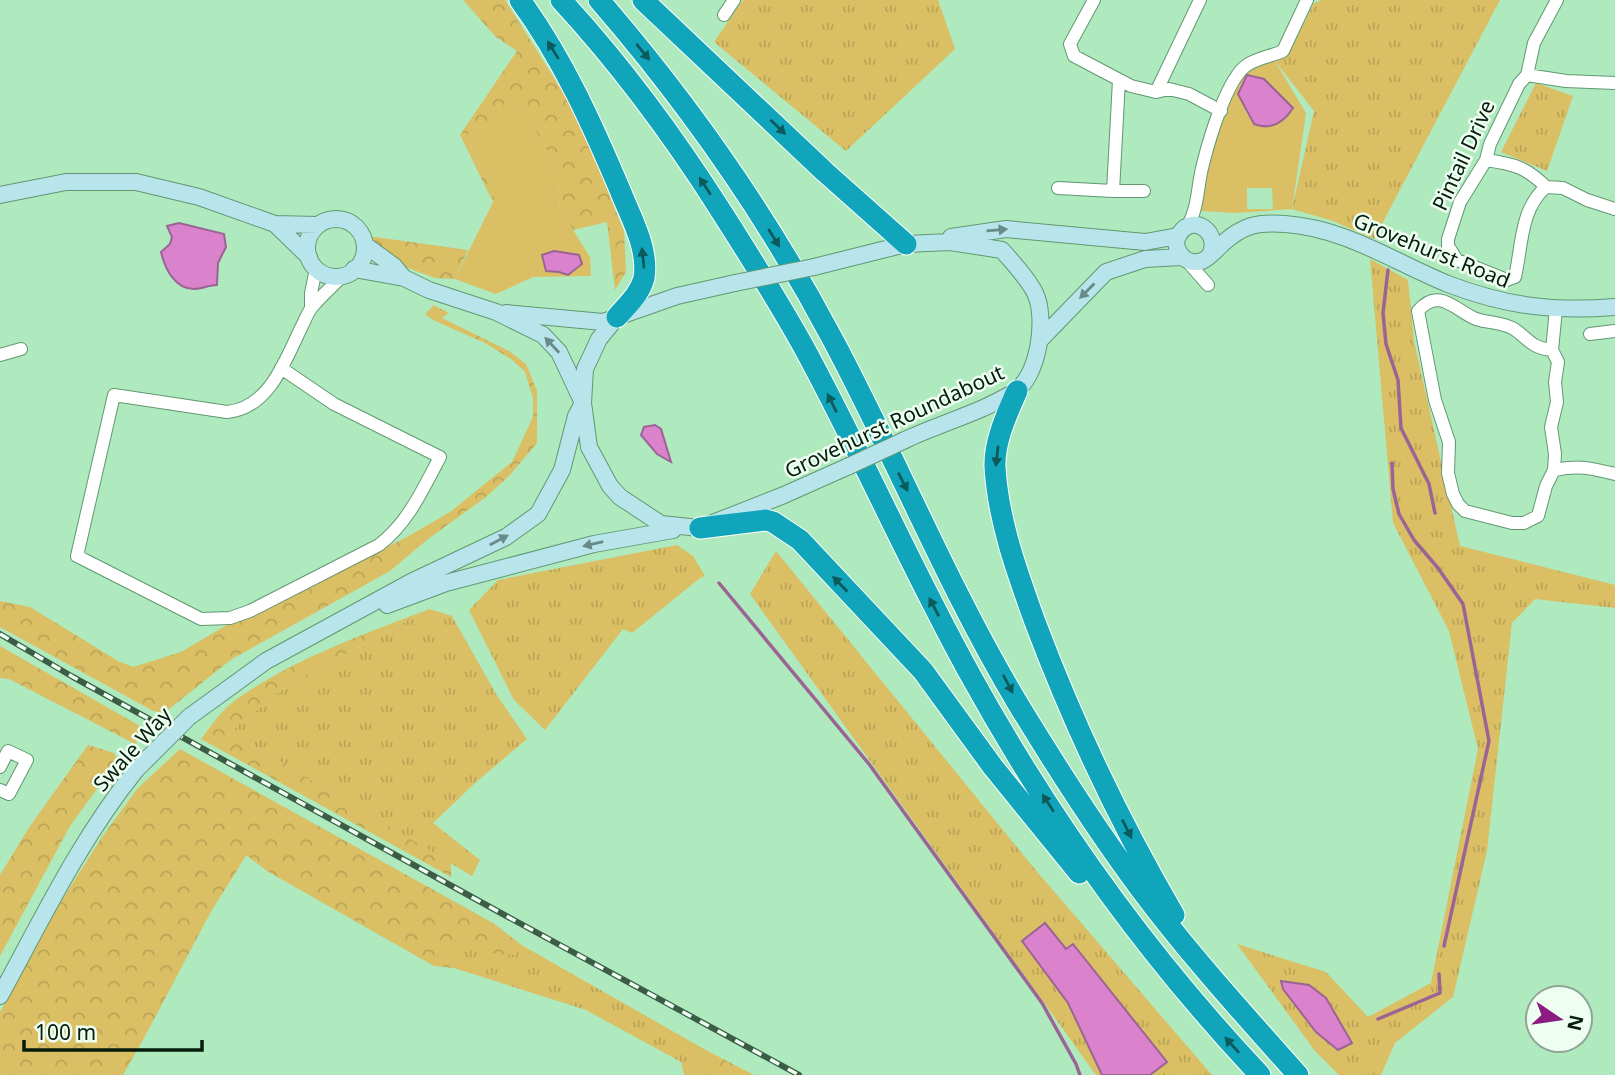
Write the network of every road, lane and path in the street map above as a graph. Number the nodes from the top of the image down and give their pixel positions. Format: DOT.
graph roads {
  1 [pos="520,0"];
  2 [pos="561,0"];
  3 [pos="599,0"];
  4 [pos="643,0"];
  5 [pos="734,0"];
  6 [pos="1094,0"];
  7 [pos="1200,0"];
  8 [pos="1307,0"];
  9 [pos="1557,0"];
  10 [pos="724,15"];
  11 [pos="1528,75"];
  12 [pos="1119,80"];
  13 [pos="1615,83"];
  14 [pos="1156,93"];
  15 [pos="1221,111"];
  16 [pos="1486,160"];
  17 [pos="1058,187"];
  18 [pos="1546,187"];
  19 [pos="1113,191"];
  20 [pos="1144,191"];
  21 [pos="0,195"];
  22 [pos="1197,197"];
  23 [pos="1615,209"];
  24 [pos="275,224"];
  25 [pos="318,225"];
  26 [pos="1207,230"];
  27 [pos="1182,231"];
  28 [pos="1236,232"];
  29 [pos="905,244"];
  30 [pos="365,245"];
  31 [pos="1210,255"];
  32 [pos="1185,259"];
  33 [pos="313,263"];
  34 [pos="348,273"];
  35 [pos="404,278"];
  36 [pos="1615,307"];
  37 [pos="311,308"];
  38 [pos="1556,309"];
  39 [pos="496,312"];
  40 [pos="617,317"];
  41 [pos="1615,331"];
  42 [pos="1590,334"];
  43 [pos="1040,340"];
  44 [pos="22,349"];
  45 [pos="1552,350"];
  46 [pos="0,355"];
  47 [pos="281,368"];
  48 [pos="1017,391"];
  49 [pos="583,403"];
  50 [pos="1554,470"];
  51 [pos="1615,474"];
  52 [pos="700,528"];
  53 [pos="336,624"];
  54 [pos="1,761"];
  55 [pos="0,790"];
  56 [pos="1219,987"];
  57 [pos="0,996"];
  58 [pos="1206,1015"];
  59 [pos="1260,1075"];
  60 [pos="1298,1075"];
  40 -- 1 [label="highway, one-way"];
  58 -- 2 [label="highway, one-way"];
  3 -- 56 [label="highway, one-way"];
  4 -- 29 [label="highway, one-way"];
  5 -- 10 [label="street"];
  6 -- 12 [label="street"];
  7 -- 14 [label="street"];
  8 -- 15 [label="street"];
  9 -- 11 [label="street, Pintail Drive"];
  11 -- 13 [label="street"];
  11 -- 16 [label="street, Pintail Drive"];
  12 -- 14 [label="street"];
  12 -- 19 [label="street"];
  14 -- 15 [label="street"];
  15 -- 22 [label="street"];
  16 -- 18 [label="street"];
  16 -- 18 [label="street, Pintail Drive"];
  17 -- 19 [label="street"];
  18 -- 23 [label="street"];
  19 -- 20 [label="street"];
  21 -- 24 [label="main road"];
  22 -- 26 [label="street"];
  22 -- 27 [label="street"];
  24 -- 25 [label="main road"];
  24 -- 33 [label="main road"];
  25 -- 30 [label="main road"];
  25 -- 33 [label="main road"];
  26 -- 27 [label="main road"];
  26 -- 28 [label="main road, Grovehurst Road"];
  26 -- 31 [label="main road"];
  29 -- 27 [label="main road, one-way"];
  27 -- 32 [label="main road"];
  28 -- 31 [label="main road, Grovehurst Road"];
  28 -- 38 [label="main road, Grovehurst Road"];
  29 -- 40 [label="main road, Grovehurst Roundabout, bridge"];
  29 -- 43 [label="main road, Grovehurst Roundabout"];
  30 -- 34 [label="main road"];
  30 -- 35 [label="main road"];
  31 -- 32 [label="main road"];
  31 -- 32 [label="street"];
  32 -- 43 [label="main road, one-way"];
  33 -- 34 [label="main road"];
  33 -- 37 [label="street"];
  34 -- 35 [label="main road"];
  34 -- 37 [label="street"];
  35 -- 39 [label="main road"];
  36 -- 38 [label="main road, Grovehurst Road"];
  37 -- 47 [label="street"];
  38 -- 45 [label="street"];
  39 -- 40 [label="main road"];
  49 -- 39 [label="main road, one-way"];
  40 -- 49 [label="main road, Grovehurst Roundabout"];
  41 -- 42 [label="street"];
  43 -- 48 [label="main road, Grovehurst Roundabout"];
  44 -- 46 [label="street"];
  45 -- 50 [label="street"];
  45 -- 50 [label="street"];
  47 -- 47 [label="street"];
  48 -- 52 [label="main road, Grovehurst Roundabout, bridge"];
  48 -- 56 [label="highway, one-way"];
  49 -- 52 [label="main road, Grovehurst Roundabout"];
  53 -- 49 [label="main road, Swale Way, one-way"];
  50 -- 51 [label="street"];
  52 -- 53 [label="main road, Swale Way, one-way"];
  58 -- 52 [label="highway, one-way"];
  53 -- 57 [label="main road, Swale Way, bridge"];
  54 -- 55 [label="street"];
  56 -- 60 [label="highway"];
  59 -- 58 [label="highway, one-way"];
}
